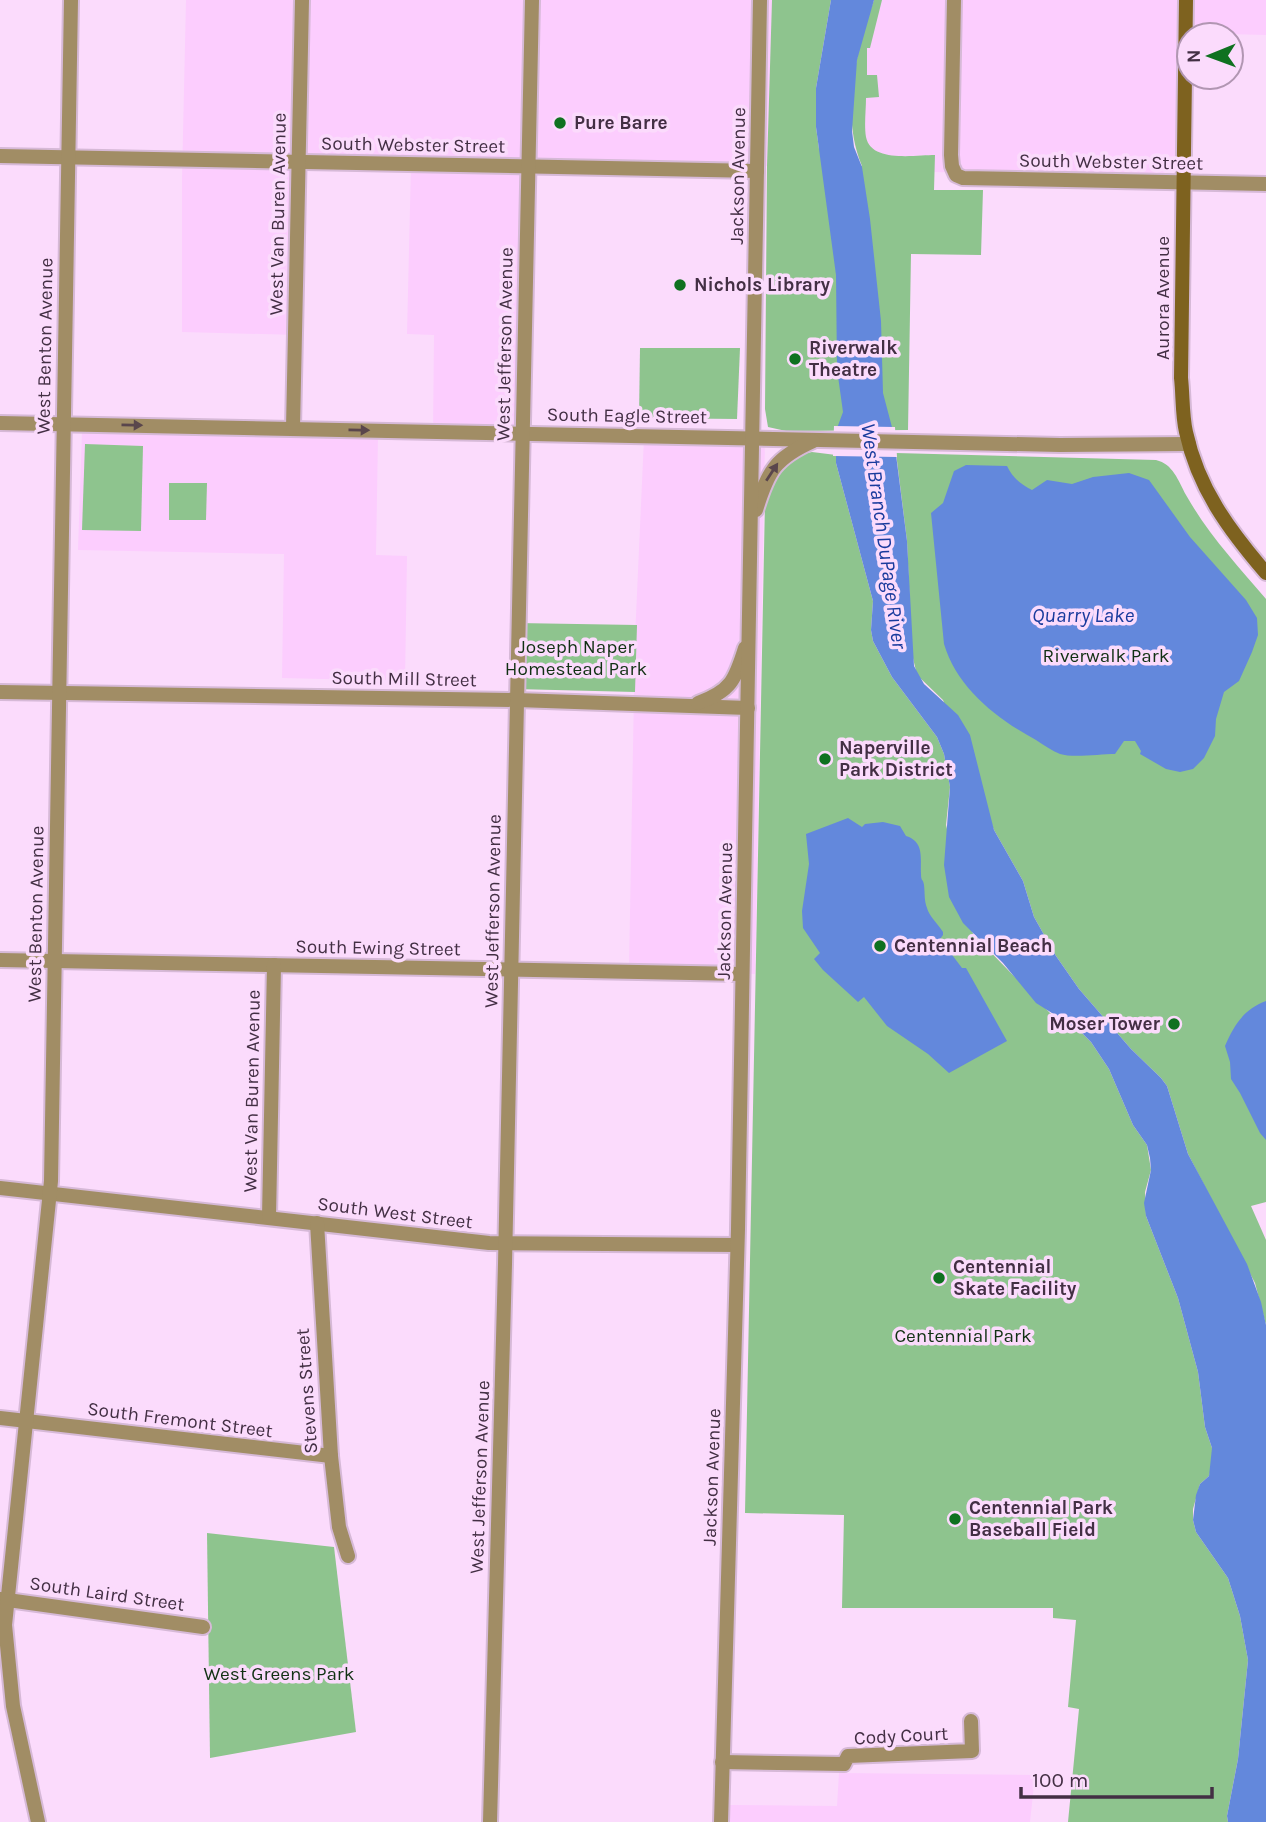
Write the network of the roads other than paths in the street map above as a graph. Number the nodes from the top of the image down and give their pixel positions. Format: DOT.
graph roads {
  1 [pos="71,0"];
  2 [pos="302,0"];
  3 [pos="532,0"];
  4 [pos="760,0"];
  5 [pos="954,0"];
  6 [pos="1186,0"];
  7 [pos="0,156"];
  8 [pos="68,156"];
  9 [pos="298,162"];
  10 [pos="528,166"];
  11 [pos="757,171"];
  12 [pos="1183,183"];
  13 [pos="1266,184"];
  14 [pos="0,423"];
  15 [pos="63,424"];
  16 [pos="293,428"];
  17 [pos="523,433"];
  18 [pos="753,438"];
  19 [pos="818,439"];
  20 [pos="1189,444"];
  21 [pos="751,526"];
  22 [pos="1266,573"];
  23 [pos="750,633"];
  24 [pos="0,692"];
  25 [pos="58,693"];
  26 [pos="517,700"];
  27 [pos="690,706"];
  28 [pos="748,708"];
  29 [pos="0,960"];
  30 [pos="54,961"];
  31 [pos="274,965"];
  32 [pos="511,970"];
  33 [pos="743,974"];
  34 [pos="0,1188"];
  35 [pos="50,1195"];
  36 [pos="269,1217"];
  37 [pos="317,1223"];
  38 [pos="505,1243"];
  39 [pos="736,1245"];
  40 [pos="0,1418"];
  41 [pos="25,1421"];
  42 [pos="331,1456"];
  43 [pos="348,1556"];
  44 [pos="3,1599"];
  45 [pos="203,1627"];
  46 [pos="971,1721"];
  47 [pos="722,1762"];
  48 [pos="38,1822"];
  49 [pos="490,1822"];
  50 [pos="721,1822"];
  1 -- 8 [label="street, West Benton Avenue"];
  2 -- 9 [label="street, West Van Buren Avenue"];
  3 -- 10 [label="street, West Jefferson Avenue"];
  4 -- 11 [label="street, Jackson Avenue"];
  5 -- 12 [label="street, South Webster Street"];
  6 -- 12 [label="main road, Aurora Avenue"];
  7 -- 8 [label="street, South Webster Street"];
  8 -- 9 [label="street, South Webster Street"];
  8 -- 15 [label="street, West Benton Avenue"];
  9 -- 10 [label="street, South Webster Street"];
  9 -- 16 [label="street, West Van Buren Avenue"];
  10 -- 11 [label="street, South Webster Street"];
  10 -- 17 [label="street, West Jefferson Avenue"];
  11 -- 18 [label="street, Jackson Avenue"];
  12 -- 13 [label="street, South Webster Street"];
  12 -- 20 [label="main road, Aurora Avenue"];
  14 -- 15 [label="street, South Eagle Street"];
  15 -- 16 [label="street, South Eagle Street, one-way"];
  15 -- 25 [label="street, West Benton Avenue"];
  16 -- 17 [label="street, South Eagle Street, one-way"];
  17 -- 18 [label="street, South Eagle Street"];
  17 -- 26 [label="street, West Jefferson Avenue"];
  18 -- 19 [label="street, South Eagle Street"];
  18 -- 21 [label="street, Jackson Avenue"];
  19 -- 20 [label="street, South Eagle Street"];
  21 -- 19 [label="street, one-way"];
  20 -- 22 [label="main road, Aurora Avenue"];
  21 -- 23 [label="street, Jackson Avenue"];
  23 -- 27 [label="street"];
  23 -- 28 [label="street, Jackson Avenue"];
  24 -- 25 [label="street, South Mill Street"];
  25 -- 26 [label="street, South Mill Street"];
  25 -- 30 [label="street, West Benton Avenue"];
  26 -- 27 [label="street, South Mill Street"];
  26 -- 32 [label="street, West Jefferson Avenue"];
  27 -- 28 [label="street, South Mill Street"];
  28 -- 33 [label="street, Jackson Avenue"];
  29 -- 30 [label="street, South Ewing Street"];
  30 -- 31 [label="street, South Ewing Street"];
  30 -- 35 [label="street, West Benton Avenue"];
  31 -- 32 [label="street, South Ewing Street"];
  31 -- 36 [label="street, West Van Buren Avenue"];
  32 -- 33 [label="street, South Ewing Street"];
  32 -- 38 [label="street, West Jefferson Avenue"];
  33 -- 39 [label="street, Jackson Avenue"];
  34 -- 35 [label="street, South West Street"];
  35 -- 36 [label="street, South West Street"];
  35 -- 41 [label="street, West Benton Avenue"];
  36 -- 37 [label="street, South West Street"];
  37 -- 38 [label="street, South West Street"];
  37 -- 42 [label="street, Stevens Street"];
  38 -- 39 [label="street, South West Street"];
  38 -- 49 [label="street, West Jefferson Avenue"];
  39 -- 47 [label="street, Jackson Avenue"];
  40 -- 41 [label="street, South Fremont Street"];
  41 -- 42 [label="street, South Fremont Street"];
  41 -- 44 [label="street, West Benton Avenue"];
  42 -- 43 [label="street, Stevens Street"];
  44 -- 45 [label="street, South Laird Street"];
  44 -- 48 [label="street, West Benton Avenue"];
  46 -- 47 [label="street, Cody Court"];
  47 -- 50 [label="street, Jackson Avenue"];
}
